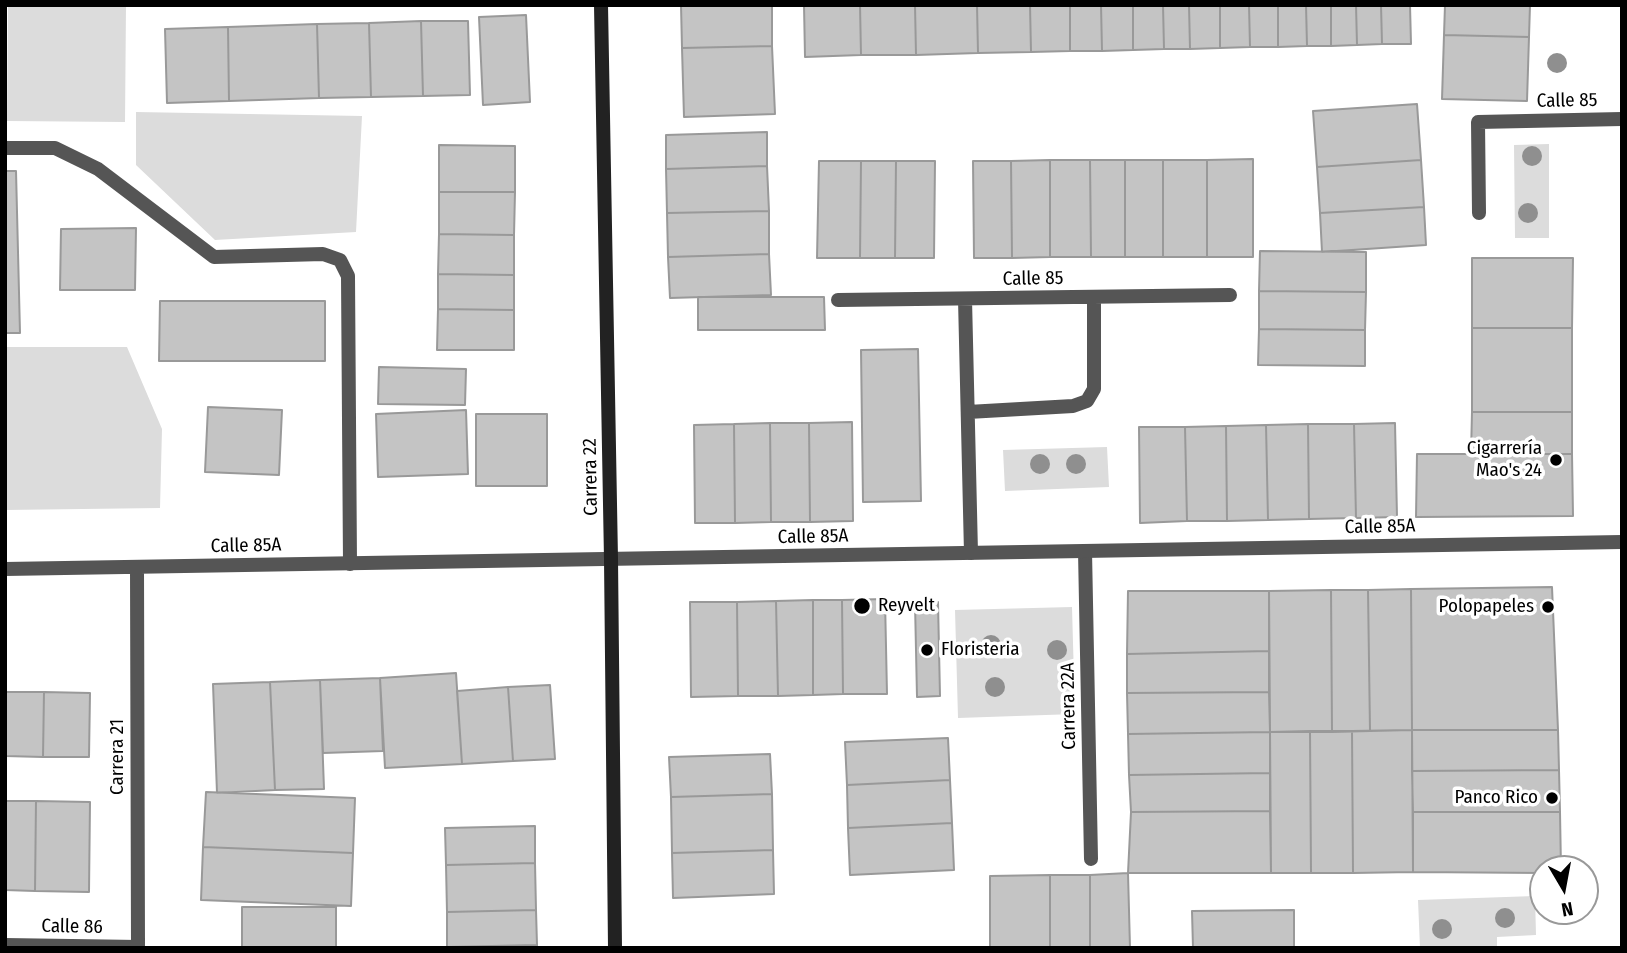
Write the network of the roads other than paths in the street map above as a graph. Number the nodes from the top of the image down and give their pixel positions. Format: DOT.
graph roads {
  1 [pos="601,5"];
  2 [pos="1622,119"];
  3 [pos="5,148"];
  4 [pos="1479,213"];
  5 [pos="1230,295"];
  6 [pos="1094,297"];
  7 [pos="965,299"];
  8 [pos="838,300"];
  9 [pos="968,412"];
  10 [pos="1622,542"];
  11 [pos="1085,551"];
  12 [pos="971,553"];
  13 [pos="611,559"];
  14 [pos="350,564"];
  15 [pos="136,567"];
  16 [pos="5,569"];
  17 [pos="1091,859"];
  18 [pos="5,946"];
  19 [pos="138,947"];
  20 [pos="615,948"];
  1 -- 13 [label="street, Carrera 22"];
  2 -- 4 [label="street, Calle 85"];
  3 -- 14 [label="street"];
  5 -- 6 [label="street, Calle 85"];
  6 -- 7 [label="street, Calle 85"];
  6 -- 9 [label="street"];
  7 -- 8 [label="street, Calle 85"];
  7 -- 9 [label="street"];
  9 -- 12 [label="street"];
  10 -- 11 [label="street, Calle 85A"];
  11 -- 12 [label="street, Calle 85A"];
  11 -- 17 [label="street, Carrera 22A"];
  12 -- 13 [label="street, Calle 85A"];
  13 -- 14 [label="street, Calle 85A"];
  13 -- 20 [label="street, Carrera 22"];
  14 -- 15 [label="street, Calle 85A"];
  15 -- 16 [label="street, Calle 85A"];
  15 -- 19 [label="street, Carrera 21"];
  18 -- 19 [label="street, Calle 86"];
}
